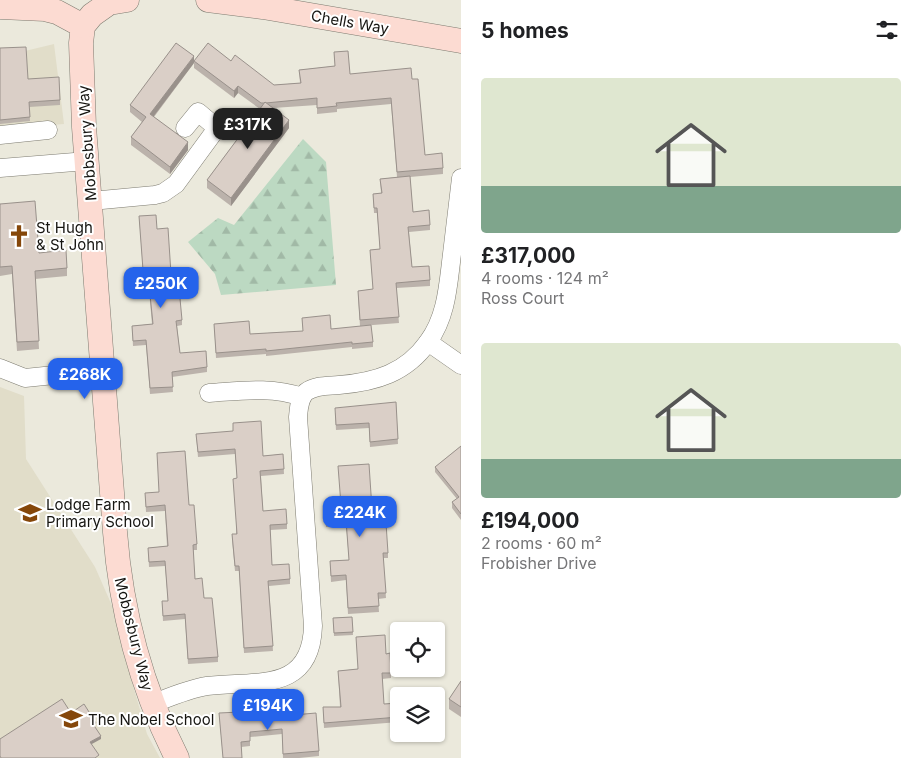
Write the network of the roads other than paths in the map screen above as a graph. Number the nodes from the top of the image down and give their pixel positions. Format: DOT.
graph roads {
  1 [pos="127,0"];
  2 [pos="208,0"];
  3 [pos="0,7"];
  4 [pos="83,26"];
  5 [pos="461,41"];
  6 [pos="185,128"];
  7 [pos="48,130"];
  8 [pos="0,135"];
  9 [pos="87,160"];
  10 [pos="0,168"];
  11 [pos="461,178"];
  12 [pos="90,201"];
  13 [pos="428,342"];
  14 [pos="461,365"];
  15 [pos="0,368"];
  16 [pos="103,370"];
  17 [pos="209,393"];
  18 [pos="302,397"];
  19 [pos="152,704"];
  20 [pos="177,758"];
  1 -- 4 [label="street"];
  2 -- 5 [label="street, Chells Way"];
  3 -- 4 [label="street"];
  4 -- 9 [label="street, Mobbsbury Way"];
  6 -- 12 [label="street"];
  7 -- 8 [label="street"];
  9 -- 10 [label="street"];
  9 -- 12 [label="street, Mobbsbury Way"];
  11 -- 13 [label="street"];
  12 -- 16 [label="street, Mobbsbury Way"];
  13 -- 14 [label="street"];
  13 -- 18 [label="street"];
  15 -- 16 [label="street"];
  16 -- 19 [label="street, Mobbsbury Way"];
  17 -- 18 [label="street"];
  18 -- 19 [label="street"];
  19 -- 20 [label="street, Mobbsbury Way"];
}
